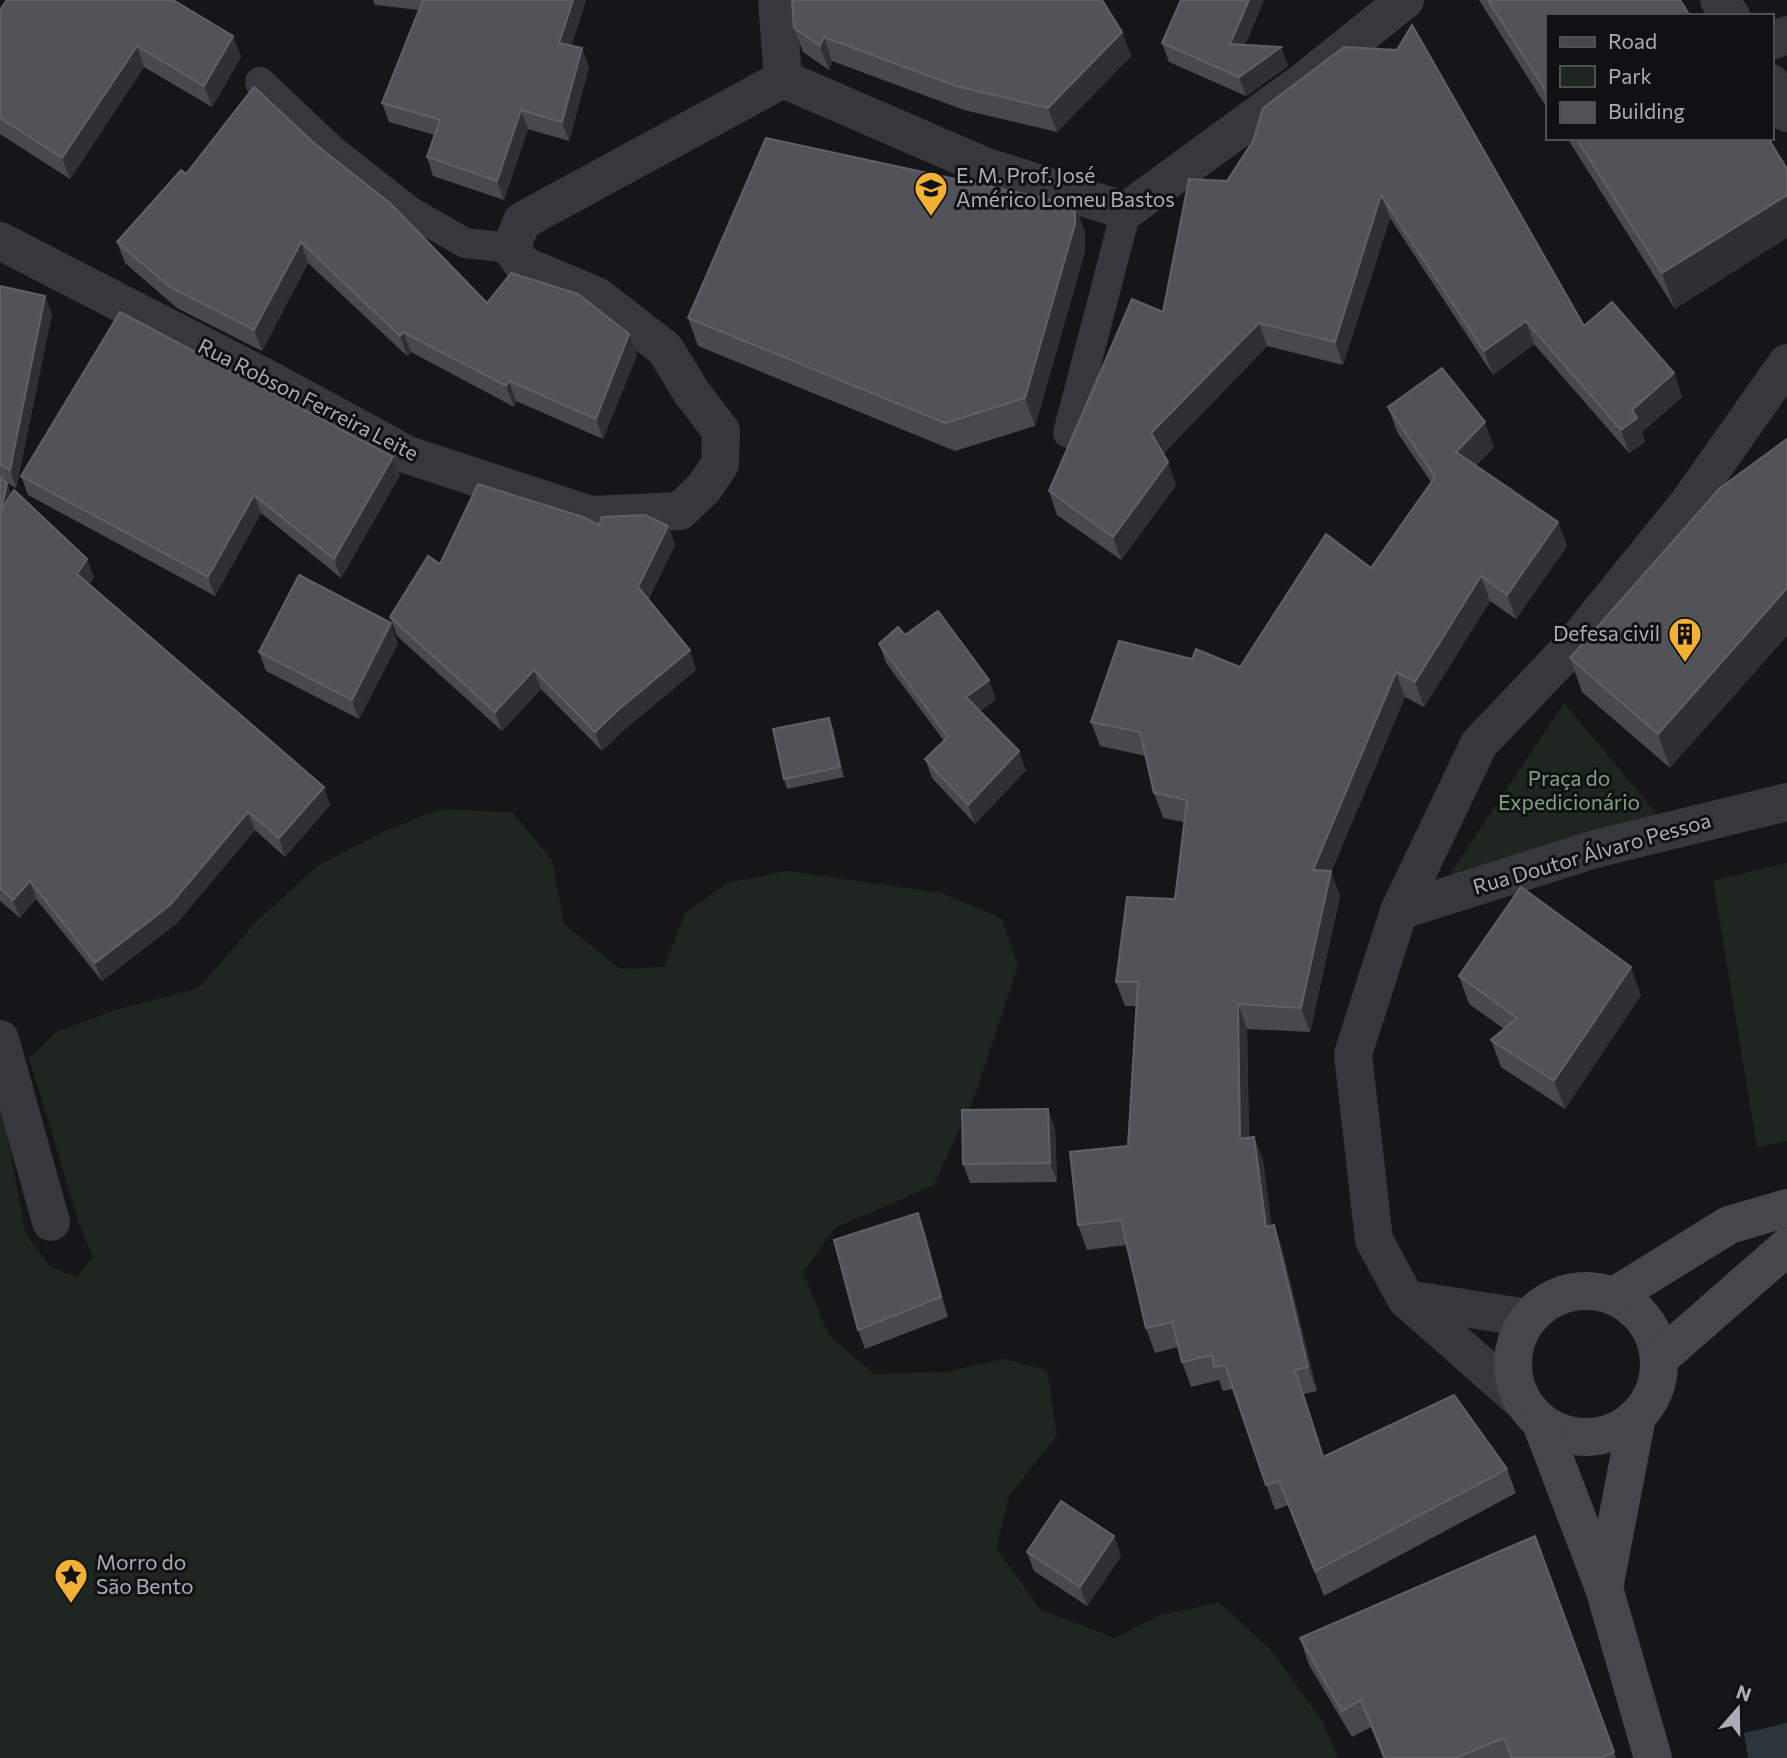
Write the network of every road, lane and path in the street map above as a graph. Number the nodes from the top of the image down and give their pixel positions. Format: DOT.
graph roads {
  1 [pos="777,0"];
  2 [pos="1405,0"];
  3 [pos="783,79"];
  4 [pos="260,82"];
  5 [pos="1773,87"];
  6 [pos="1787,113"];
  7 [pos="1126,211"];
  8 [pos="0,241"];
  9 [pos="511,248"];
  10 [pos="1787,363"];
  11 [pos="1068,433"];
  12 [pos="1787,802"];
  13 [pos="1399,911"];
  14 [pos="0,1039"];
  15 [pos="1787,1208"];
  16 [pos="51,1222"];
  17 [pos="1787,1247"];
  18 [pos="1614,1296"];
  19 [pos="1406,1299"];
  20 [pos="1528,1318"];
  21 [pos="1660,1358"];
  22 [pos="1533,1413"];
  23 [pos="1637,1417"];
  24 [pos="1604,1588"];
  25 [pos="1653,1758"];
  1 -- 3 [label="street"];
  2 -- 7 [label="street"];
  3 -- 7 [label="street"];
  3 -- 9 [label="street"];
  4 -- 9 [label="lane"];
  5 -- 6 [label="street"];
  7 -- 11 [label="lane"];
  8 -- 9 [label="street, Rua Robson Ferreira Leite"];
  10 -- 13 [label="street"];
  12 -- 13 [label="street, Rua Doutor Álvaro Pessoa"];
  13 -- 19 [label="street"];
  14 -- 16 [label="street"];
  15 -- 18 [label="main road"];
  17 -- 21 [label="main road"];
  18 -- 20 [label="main road"];
  18 -- 21 [label="main road"];
  19 -- 20 [label="street"];
  19 -- 22 [label="street"];
  20 -- 22 [label="main road"];
  21 -- 23 [label="main road"];
  22 -- 23 [label="main road"];
  22 -- 24 [label="main road"];
  23 -- 24 [label="main road"];
  24 -- 25 [label="main road"];
}
